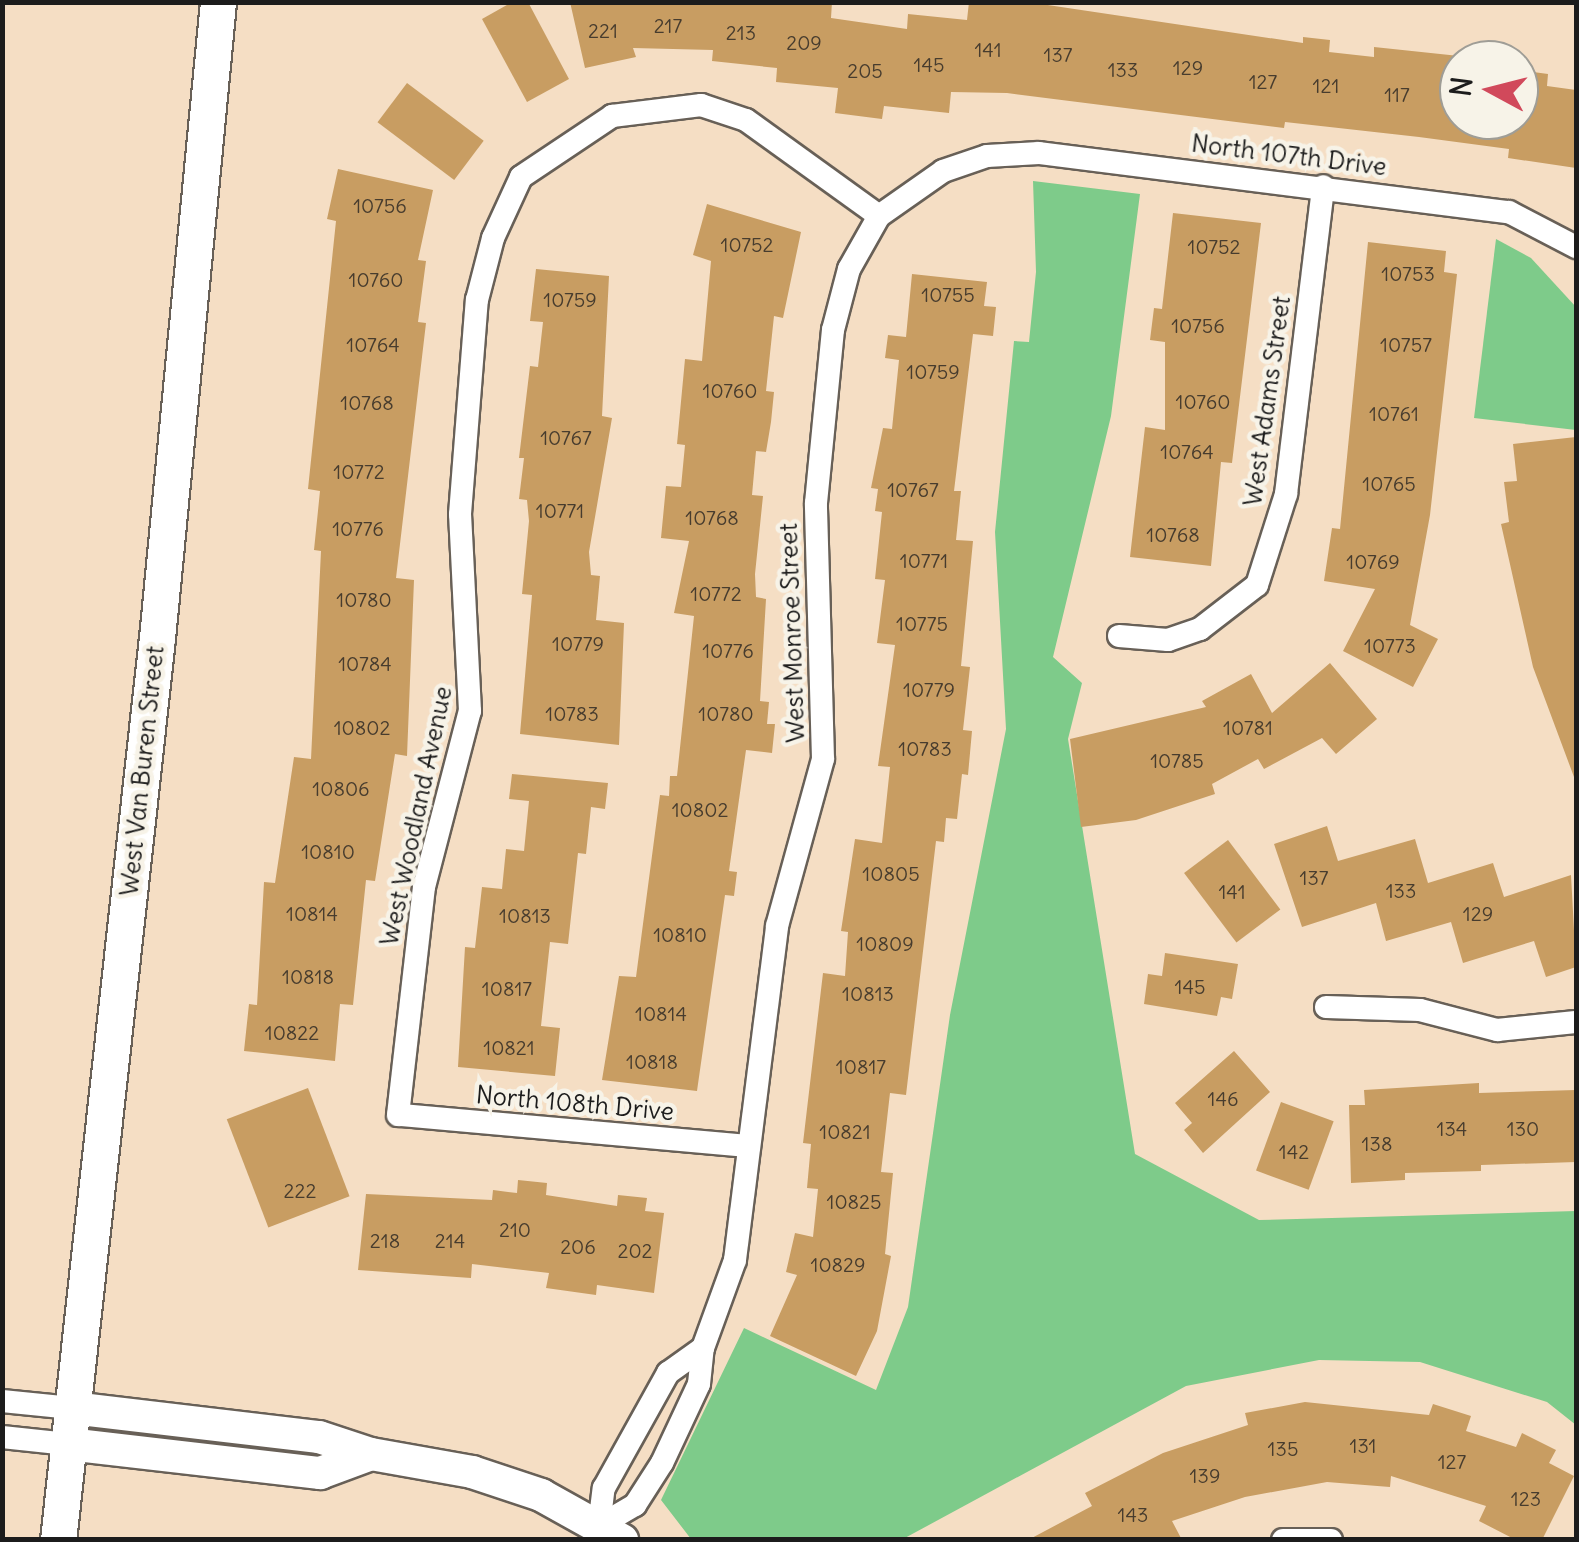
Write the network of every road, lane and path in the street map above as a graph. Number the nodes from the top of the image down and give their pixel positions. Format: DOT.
graph roads {
  1 [pos="218,2"];
  2 [pos="987,156"];
  3 [pos="1324,186"];
  4 [pos="879,216"];
  5 [pos="1576,246"];
  6 [pos="1119,636"];
  7 [pos="1326,1007"];
  8 [pos="1576,1022"];
  9 [pos="398,1115"];
  10 [pos="748,1146"];
  11 [pos="703,1348"];
  12 [pos="2,1401"];
  13 [pos="72,1408"];
  14 [pos="2,1437"];
  15 [pos="68,1444"];
  16 [pos="371,1454"];
  17 [pos="610,1533"];
  18 [pos="58,1540"];
  19 [pos="1283,1540"];
  20 [pos="1331,1540"];
  1 -- 13 [label="main road, West Van Buren Street"];
  2 -- 3 [label="street, North 107th Drive"];
  2 -- 4 [label="street, West Monroe Street"];
  3 -- 5 [label="street, North 107th Drive"];
  3 -- 6 [label="street, West Adams Street"];
  4 -- 9 [label="street, West Woodland Avenue"];
  4 -- 10 [label="street, West Monroe Street"];
  7 -- 8 [label="street"];
  9 -- 10 [label="street, North 108th Drive"];
  10 -- 11 [label="street, West Monroe Street"];
  11 -- 17 [label="street, West Monroe Street"];
  11 -- 17 [label="street"];
  12 -- 13 [label="street"];
  13 -- 15 [label="main road, West Van Buren Street"];
  13 -- 16 [label="street"];
  14 -- 15 [label="street"];
  15 -- 16 [label="street"];
  15 -- 18 [label="main road, West Van Buren Street"];
  16 -- 17 [label="street"];
  19 -- 20 [label="street"];
}
